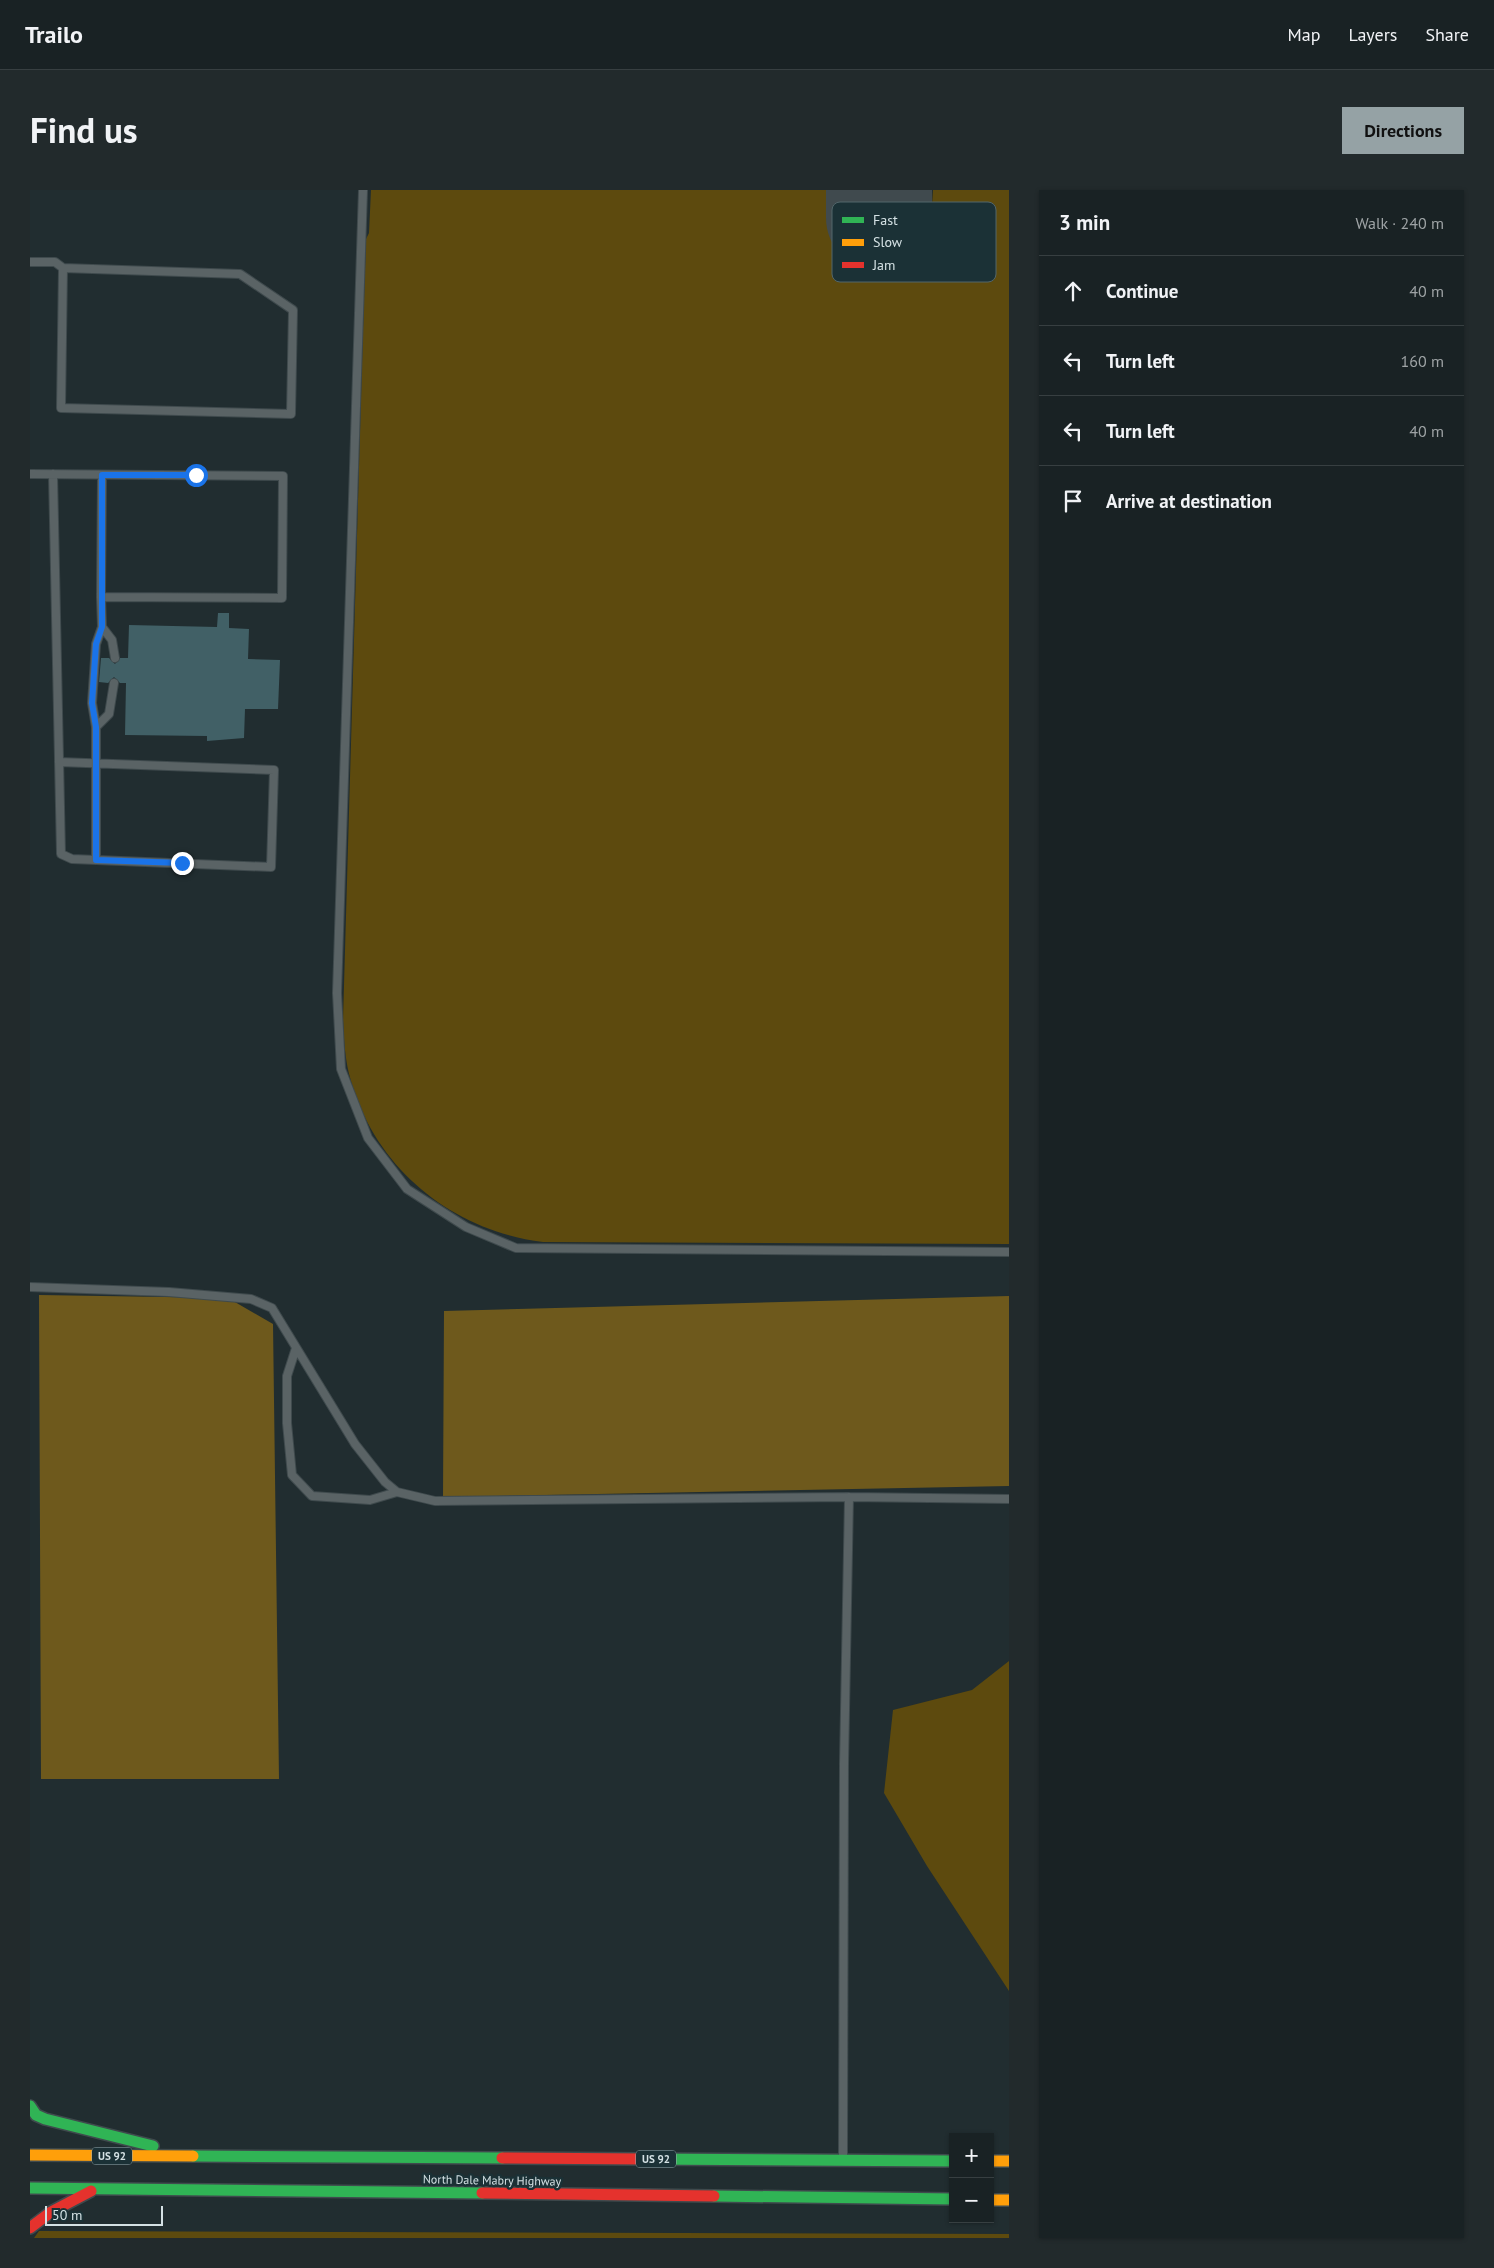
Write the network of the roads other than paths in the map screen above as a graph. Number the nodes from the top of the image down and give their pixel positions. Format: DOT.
graph roads {
  1 [pos="364,190"];
  2 [pos="30,262"];
  3 [pos="63,268"];
  4 [pos="30,474"];
  5 [pos="53,474"];
  6 [pos="102,475"];
  7 [pos="101,597"];
  8 [pos="102,627"];
  9 [pos="115,658"];
  10 [pos="114,683"];
  11 [pos="96,727"];
  12 [pos="59,762"];
  13 [pos="96,763"];
  14 [pos="96,860"];
  15 [pos="1009,1252"];
  16 [pos="30,1287"];
  17 [pos="296,1348"];
  18 [pos="397,1492"];
  19 [pos="849,1497"];
  20 [pos="1009,1499"];
  21 [pos="30,2106"];
  22 [pos="30,2156"];
  23 [pos="194,2156"];
  24 [pos="843,2160"];
  25 [pos="949,2161"];
  26 [pos="994,2161"];
  27 [pos="1009,2161"];
  28 [pos="30,2188"];
  29 [pos="94,2189"];
  30 [pos="949,2199"];
  31 [pos="994,2200"];
  32 [pos="1009,2200"];
  33 [pos="30,2228"];
  1 -- 15 [label="lane"];
  2 -- 3 [label="lane"];
  3 -- 3 [label="lane"];
  4 -- 5 [label="lane"];
  5 -- 6 [label="lane"];
  5 -- 12 [label="lane"];
  6 -- 7 [label="lane"];
  6 -- 7 [label="lane"];
  7 -- 8 [label="lane"];
  8 -- 9 [label="lane"];
  8 -- 11 [label="lane"];
  10 -- 11 [label="lane"];
  11 -- 13 [label="lane"];
  12 -- 13 [label="lane"];
  12 -- 14 [label="lane"];
  13 -- 14 [label="lane"];
  13 -- 14 [label="lane"];
  16 -- 17 [label="lane"];
  17 -- 18 [label="lane"];
  17 -- 18 [label="lane"];
  18 -- 19 [label="lane"];
  19 -- 20 [label="lane"];
  19 -- 24 [label="lane"];
  21 -- 23 [label="main road"];
  22 -- 23 [label="main road, North Dale Mabry Highway / US 92"];
  23 -- 24 [label="main road, North Dale Mabry Highway / US 92"];
  24 -- 25 [label="main road, North Dale Mabry Highway / US 92"];
  26 -- 27 [label="main road"];
  28 -- 29 [label="main road, North Dale Mabry Highway"];
  29 -- 30 [label="main road, North Dale Mabry Highway"];
  29 -- 33 [label="main road"];
  31 -- 32 [label="main road"];
}
